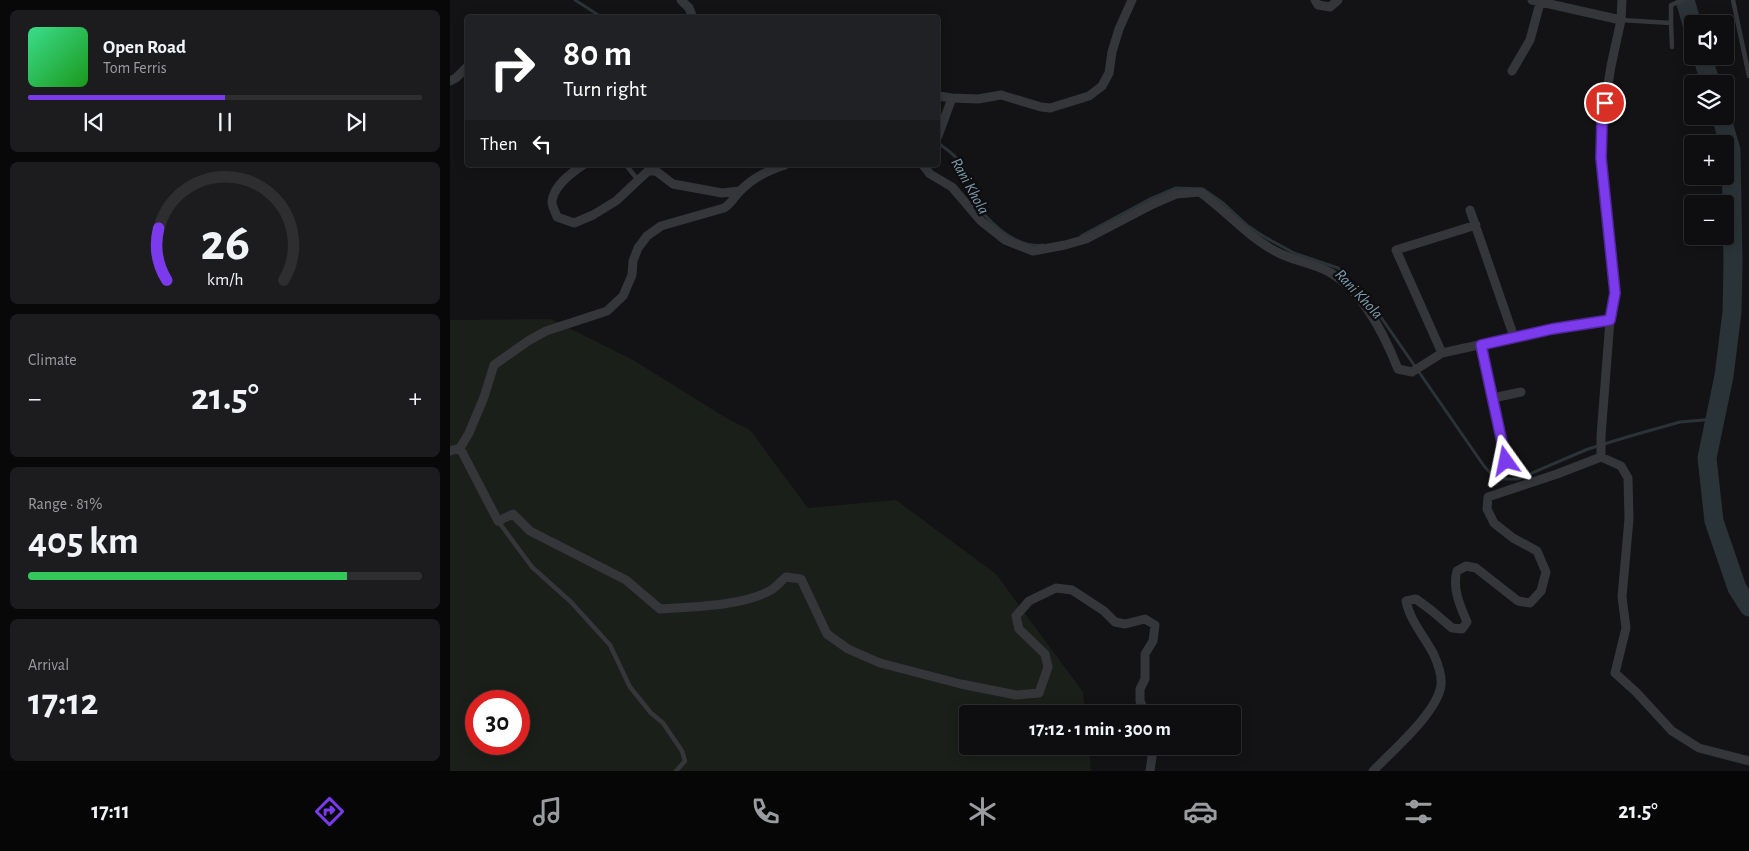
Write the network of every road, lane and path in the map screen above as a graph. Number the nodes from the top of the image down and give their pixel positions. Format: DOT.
graph roads {
  1 [pos="681,0"];
  2 [pos="1132,0"];
  3 [pos="1314,0"];
  4 [pos="1338,0"];
  5 [pos="1622,0"];
  6 [pos="1684,0"];
  7 [pos="1733,0"];
  8 [pos="1536,1"];
  9 [pos="692,15"];
  10 [pos="1621,20"];
  11 [pos="1671,23"];
  12 [pos="1672,47"];
  13 [pos="465,69"];
  14 [pos="1512,71"];
  15 [pos="1749,76"];
  16 [pos="450,81"];
  17 [pos="940,96"];
  18 [pos="952,98"];
  19 [pos="940,131"];
  20 [pos="580,167"];
  21 [pos="628,167"];
  22 [pos="778,167"];
  23 [pos="925,167"];
  24 [pos="638,180"];
  25 [pos="740,191"];
  26 [pos="1470,210"];
  27 [pos="1476,225"];
  28 [pos="1610,320"];
  29 [pos="1514,337"];
  30 [pos="1481,345"];
  31 [pos="1442,353"];
  32 [pos="1521,392"];
  33 [pos="1493,398"];
  34 [pos="460,448"];
  35 [pos="450,451"];
  36 [pos="1601,453"];
  37 [pos="1506,461"];
  38 [pos="498,521"];
  39 [pos="1142,705"];
  40 [pos="1151,755"];
  41 [pos="1749,761"];
  42 [pos="676,771"];
  43 [pos="1150,771"];
  44 [pos="1373,771"];
  1 -- 9 [label="street"];
  2 -- 18 [label="street"];
  3 -- 4 [label="street"];
  5 -- 10 [label="street"];
  6 -- 11 [label="lane"];
  7 -- 15 [label="lane"];
  8 -- 10 [label="street"];
  8 -- 14 [label="street"];
  10 -- 11 [label="lane"];
  10 -- 28 [label="street"];
  11 -- 12 [label="lane"];
  13 -- 16 [label="street"];
  17 -- 18 [label="street"];
  18 -- 19 [label="street"];
  20 -- 24 [label="street"];
  21 -- 24 [label="lane"];
  22 -- 25 [label="street"];
  23 -- 31 [label="street"];
  24 -- 25 [label="street"];
  25 -- 34 [label="street"];
  26 -- 27 [label="street"];
  27 -- 29 [label="street"];
  27 -- 31 [label="street"];
  28 -- 29 [label="street"];
  28 -- 36 [label="street"];
  29 -- 30 [label="street"];
  30 -- 31 [label="street"];
  30 -- 33 [label="street"];
  32 -- 33 [label="street"];
  33 -- 37 [label="street"];
  34 -- 35 [label="street"];
  34 -- 38 [label="street"];
  36 -- 41 [label="street"];
  36 -- 44 [label="street"];
  38 -- 39 [label="street"];
  38 -- 42 [label="lane"];
  40 -- 43 [label="street"];
}
